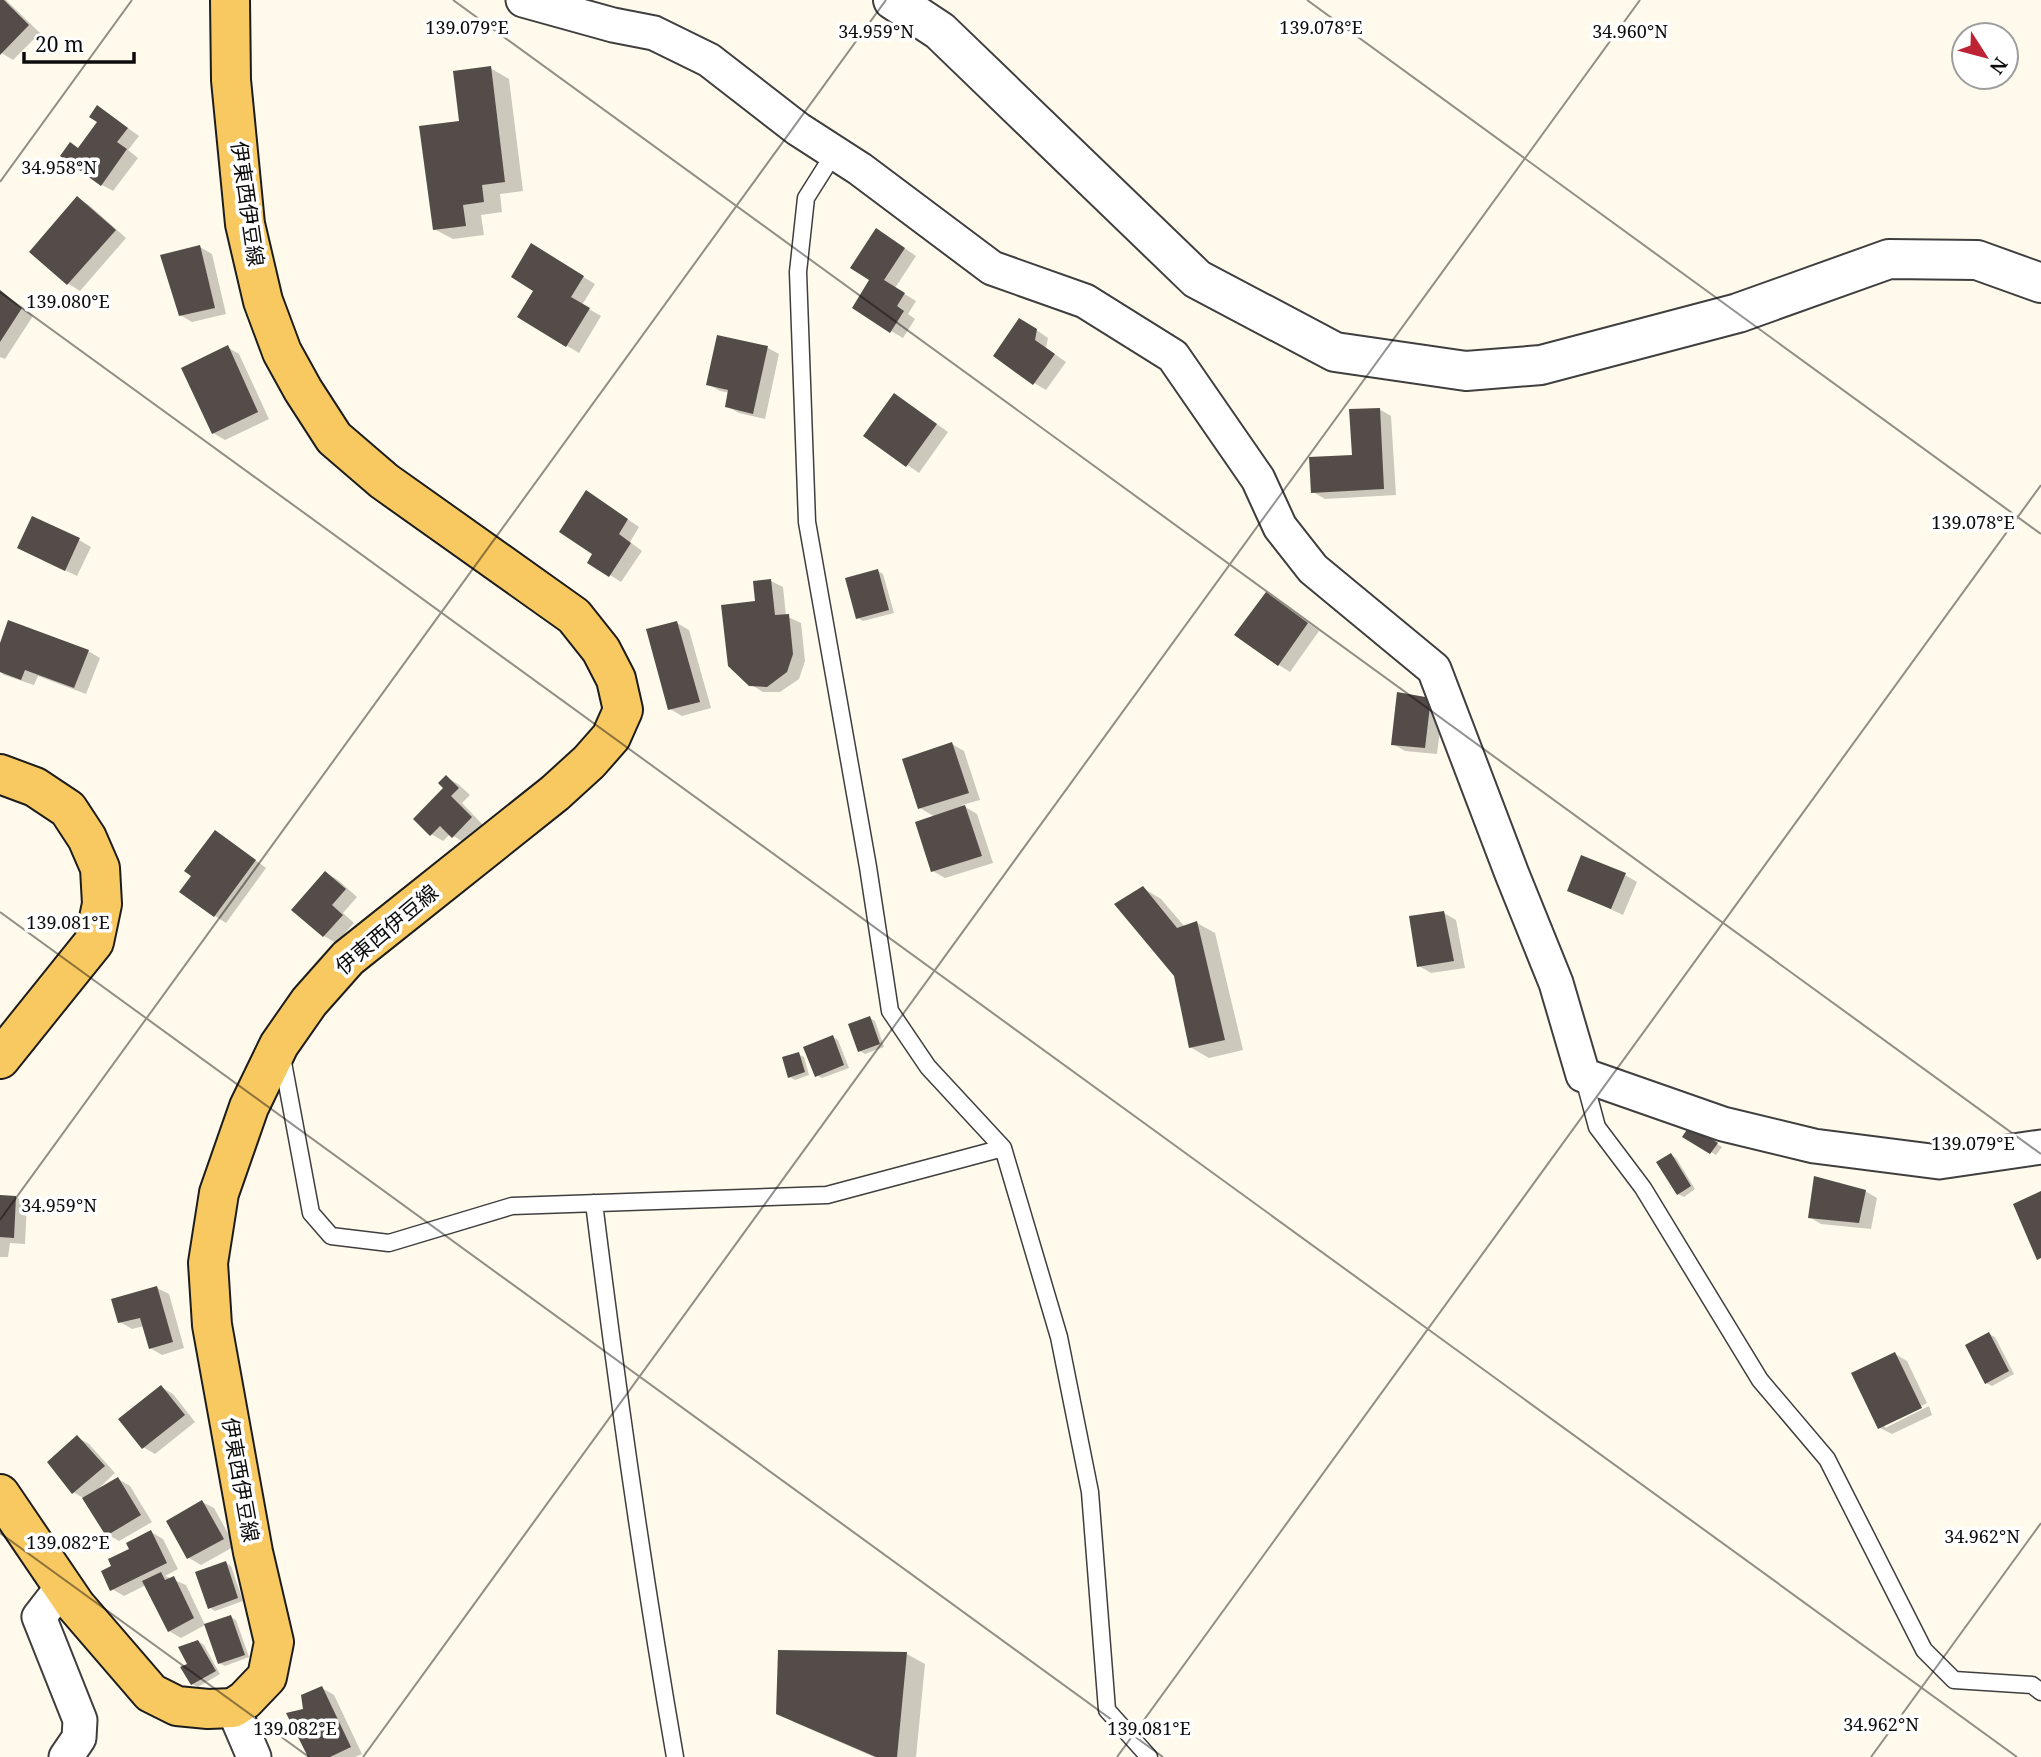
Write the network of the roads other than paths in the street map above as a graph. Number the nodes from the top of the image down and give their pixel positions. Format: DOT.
graph roads {
  1 [pos="230,0"];
  2 [pos="523,0"];
  3 [pos="893,0"];
  4 [pos="835,152"];
  5 [pos="2041,283"];
  6 [pos="0,774"];
  7 [pos="279,1045"];
  8 [pos="0,1059"];
  9 [pos="1583,1075"];
  10 [pos="2041,1147"];
  11 [pos="1003,1148"];
  12 [pos="594,1203"];
  13 [pos="0,1494"];
  14 [pos="63,1586"];
  15 [pos="2041,1692"];
  16 [pos="233,1708"];
  17 [pos="66,1757"];
  18 [pos="254,1757"];
  19 [pos="675,1757"];
  20 [pos="1149,1757"];
  1 -- 7 [label="main road, 伊東西伊豆線"];
  2 -- 4 [label="street"];
  3 -- 5 [label="street"];
  4 -- 9 [label="street"];
  4 -- 11 [label="lane"];
  6 -- 8 [label="main road"];
  7 -- 12 [label="lane"];
  7 -- 16 [label="main road, 伊東西伊豆線"];
  9 -- 10 [label="street"];
  9 -- 15 [label="lane"];
  11 -- 12 [label="lane"];
  11 -- 20 [label="lane"];
  12 -- 19 [label="lane"];
  13 -- 14 [label="main road"];
  14 -- 16 [label="main road"];
  14 -- 17 [label="street"];
  16 -- 18 [label="street"];
}
